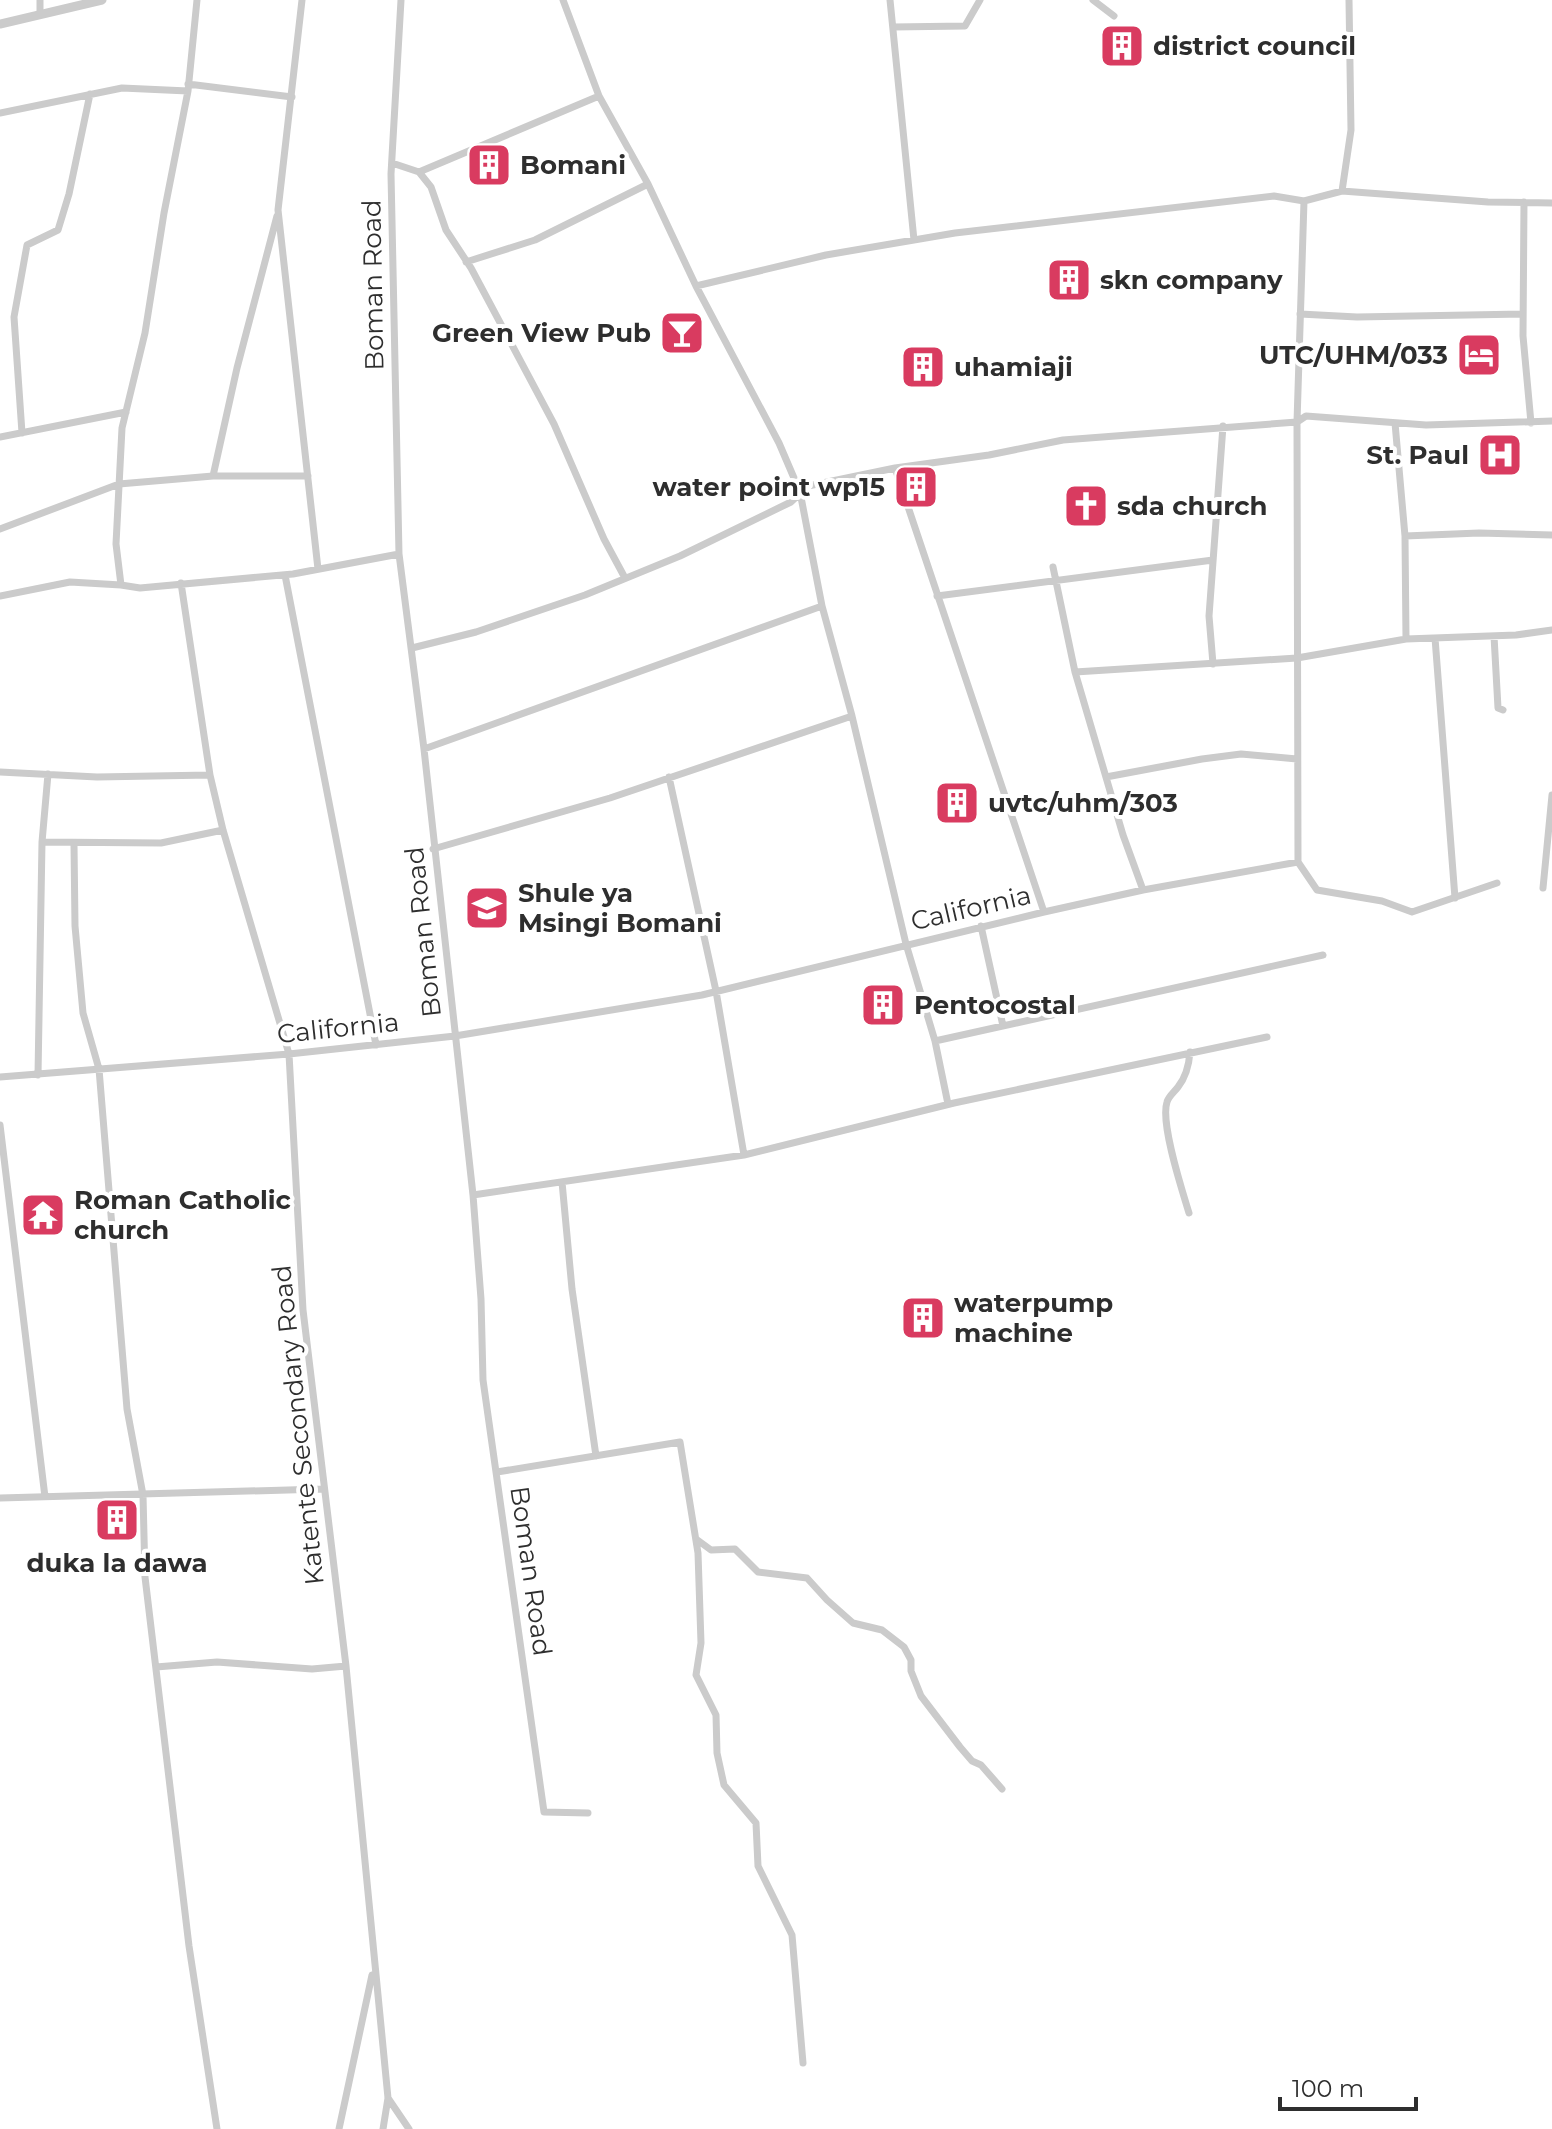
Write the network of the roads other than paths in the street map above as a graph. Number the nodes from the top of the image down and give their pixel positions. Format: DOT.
graph roads {
  1 [pos="40,0"];
  2 [pos="102,0"];
  3 [pos="197,0"];
  4 [pos="302,0"];
  5 [pos="401,0"];
  6 [pos="563,0"];
  7 [pos="890,0"];
  8 [pos="980,0"];
  9 [pos="1093,0"];
  10 [pos="1349,0"];
  11 [pos="40,15"];
  12 [pos="1114,16"];
  13 [pos="0,24"];
  14 [pos="893,27"];
  15 [pos="188,88"];
  16 [pos="90,94"];
  17 [pos="599,96"];
  18 [pos="292,97"];
  19 [pos="0,113"];
  20 [pos="392,163"];
  21 [pos="419,172"];
  22 [pos="648,184"];
  23 [pos="1342,191"];
  24 [pos="1304,201"];
  25 [pos="1524,202"];
  26 [pos="1552,203"];
  27 [pos="278,210"];
  28 [pos="914,240"];
  29 [pos="466,262"];
  30 [pos="696,286"];
  31 [pos="1300,314"];
  32 [pos="1523,314"];
  33 [pos="126,412"];
  34 [pos="1552,421"];
  35 [pos="1297,422"];
  36 [pos="1395,423"];
  37 [pos="1531,423"];
  38 [pos="1223,426"];
  39 [pos="22,433"];
  40 [pos="0,437"];
  41 [pos="895,468"];
  42 [pos="213,476"];
  43 [pos="308,476"];
  44 [pos="119,484"];
  45 [pos="800,492"];
  46 [pos="0,529"];
  47 [pos="1552,535"];
  48 [pos="1405,536"];
  49 [pos="399,554"];
  50 [pos="1213,560"];
  51 [pos="1053,567"];
  52 [pos="318,569"];
  53 [pos="285,575"];
  54 [pos="625,578"];
  55 [pos="1056,582"];
  56 [pos="181,583"];
  57 [pos="121,585"];
  58 [pos="0,596"];
  59 [pos="937,596"];
  60 [pos="822,606"];
  61 [pos="1552,630"];
  62 [pos="1494,636"];
  63 [pos="1435,638"];
  64 [pos="1406,639"];
  65 [pos="412,648"];
  66 [pos="1297,658"];
  67 [pos="1213,664"];
  68 [pos="1075,672"];
  69 [pos="1503,710"];
  70 [pos="852,716"];
  71 [pos="424,749"];
  72 [pos="1297,759"];
  73 [pos="0,772"];
  74 [pos="48,774"];
  75 [pos="210,775"];
  76 [pos="669,777"];
  77 [pos="1106,777"];
  78 [pos="1552,795"];
  79 [pos="223,830"];
  80 [pos="42,842"];
  81 [pos="74,844"];
  82 [pos="433,849"];
  83 [pos="1298,862"];
  84 [pos="1497,883"];
  85 [pos="1543,888"];
  86 [pos="1143,890"];
  87 [pos="1455,898"];
  88 [pos="1044,912"];
  89 [pos="981,926"];
  90 [pos="906,944"];
  91 [pos="1323,955"];
  92 [pos="716,991"];
  93 [pos="1003,1026"];
  94 [pos="455,1036"];
  95 [pos="1267,1037"];
  96 [pos="935,1041"];
  97 [pos="376,1045"];
  98 [pos="1190,1052"];
  99 [pos="289,1054"];
  100 [pos="99,1069"];
  101 [pos="38,1075"];
  102 [pos="0,1077"];
  103 [pos="948,1104"];
  104 [pos="0,1125"];
  105 [pos="744,1155"];
  106 [pos="562,1182"];
  107 [pos="473,1195"];
  108 [pos="1189,1213"];
  109 [pos="596,1456"];
  110 [pos="497,1472"];
  111 [pos="322,1489"];
  112 [pos="143,1495"];
  113 [pos="45,1497"];
  114 [pos="0,1498"];
  115 [pos="696,1539"];
  116 [pos="346,1666"];
  117 [pos="156,1667"];
  118 [pos="1002,1789"];
  119 [pos="588,1813"];
  120 [pos="374,1967"];
  121 [pos="803,2063"];
  122 [pos="388,2098"];
  123 [pos="217,2129"];
  124 [pos="339,2129"];
  125 [pos="383,2129"];
  126 [pos="409,2129"];
  1 -- 11 [label="street"];
  2 -- 11 [label="street"];
  3 -- 15 [label="street"];
  4 -- 18 [label="street"];
  5 -- 20 [label="street, Boman Road"];
  6 -- 17 [label="street"];
  7 -- 14 [label="street"];
  8 -- 14 [label="street"];
  9 -- 12 [label="street"];
  10 -- 23 [label="street"];
  11 -- 13 [label="street"];
  14 -- 28 [label="street"];
  15 -- 16 [label="street"];
  15 -- 18 [label="street"];
  15 -- 33 [label="street"];
  16 -- 19 [label="street"];
  16 -- 39 [label="street"];
  17 -- 21 [label="street"];
  17 -- 22 [label="street"];
  18 -- 27 [label="street"];
  20 -- 21 [label="street"];
  20 -- 49 [label="street, Boman Road"];
  21 -- 29 [label="street"];
  22 -- 29 [label="street"];
  22 -- 30 [label="street"];
  23 -- 24 [label="street"];
  23 -- 25 [label="street"];
  24 -- 28 [label="street"];
  24 -- 31 [label="street"];
  25 -- 26 [label="street"];
  25 -- 32 [label="street"];
  27 -- 42 [label="street"];
  27 -- 43 [label="street"];
  28 -- 30 [label="street"];
  29 -- 54 [label="street"];
  30 -- 45 [label="street"];
  31 -- 32 [label="street"];
  31 -- 35 [label="street"];
  32 -- 37 [label="street"];
  33 -- 39 [label="street"];
  33 -- 44 [label="street"];
  34 -- 37 [label="street"];
  35 -- 36 [label="street"];
  35 -- 38 [label="street"];
  35 -- 66 [label="street"];
  36 -- 37 [label="street"];
  36 -- 48 [label="street"];
  38 -- 41 [label="street"];
  38 -- 50 [label="street"];
  39 -- 40 [label="street"];
  41 -- 45 [label="street"];
  41 -- 59 [label="street"];
  42 -- 43 [label="street"];
  42 -- 44 [label="street"];
  43 -- 52 [label="street"];
  44 -- 46 [label="street"];
  44 -- 57 [label="street"];
  45 -- 54 [label="street"];
  45 -- 60 [label="street"];
  47 -- 48 [label="street"];
  48 -- 64 [label="street"];
  49 -- 52 [label="street"];
  49 -- 65 [label="street, Boman Road"];
  50 -- 55 [label="street"];
  50 -- 67 [label="street"];
  51 -- 55 [label="street"];
  52 -- 53 [label="street"];
  53 -- 56 [label="street"];
  53 -- 97 [label="street"];
  54 -- 65 [label="street"];
  55 -- 59 [label="street"];
  55 -- 68 [label="street"];
  56 -- 57 [label="street"];
  56 -- 75 [label="street, Katente Secondary Road"];
  57 -- 58 [label="street"];
  59 -- 88 [label="street"];
  60 -- 70 [label="street"];
  60 -- 71 [label="street"];
  61 -- 62 [label="street"];
  62 -- 63 [label="street"];
  62 -- 69 [label="street"];
  63 -- 64 [label="street"];
  63 -- 87 [label="street"];
  64 -- 66 [label="street"];
  65 -- 71 [label="street, Boman Road"];
  66 -- 67 [label="street"];
  66 -- 72 [label="street"];
  67 -- 68 [label="street"];
  68 -- 77 [label="street"];
  70 -- 76 [label="street"];
  70 -- 90 [label="street"];
  71 -- 82 [label="street, Boman Road"];
  72 -- 77 [label="street"];
  72 -- 83 [label="street"];
  73 -- 74 [label="street"];
  74 -- 75 [label="street"];
  74 -- 80 [label="street"];
  75 -- 79 [label="street, Katente Secondary Road"];
  76 -- 82 [label="street"];
  76 -- 92 [label="street"];
  77 -- 86 [label="street"];
  78 -- 85 [label="street"];
  79 -- 81 [label="street"];
  79 -- 99 [label="street, Katente Secondary Road"];
  80 -- 81 [label="street"];
  80 -- 101 [label="street"];
  81 -- 100 [label="street"];
  82 -- 94 [label="street, Boman Road"];
  83 -- 86 [label="street, California"];
  83 -- 87 [label="street"];
  84 -- 87 [label="street"];
  86 -- 88 [label="street, California"];
  88 -- 89 [label="street, California"];
  89 -- 90 [label="street, California"];
  89 -- 93 [label="street"];
  90 -- 92 [label="street, California"];
  90 -- 96 [label="street"];
  91 -- 93 [label="street"];
  92 -- 94 [label="street, California"];
  92 -- 105 [label="street"];
  93 -- 96 [label="street"];
  94 -- 97 [label="street, California"];
  94 -- 107 [label="street, Boman Road"];
  95 -- 98 [label="street"];
  96 -- 103 [label="street"];
  97 -- 99 [label="street, California"];
  98 -- 103 [label="street"];
  98 -- 108 [label="street"];
  99 -- 100 [label="street, California"];
  99 -- 111 [label="street, Katente Secondary Road"];
  100 -- 101 [label="street, California"];
  100 -- 112 [label="street"];
  101 -- 102 [label="street, California"];
  103 -- 105 [label="street"];
  104 -- 113 [label="street"];
  105 -- 106 [label="street"];
  106 -- 107 [label="street"];
  106 -- 109 [label="street"];
  107 -- 110 [label="street, Boman Road"];
  109 -- 110 [label="street"];
  109 -- 115 [label="street"];
  110 -- 119 [label="street, Boman Road"];
  111 -- 112 [label="street"];
  111 -- 116 [label="street, Katente Secondary Road"];
  112 -- 113 [label="street"];
  112 -- 117 [label="street"];
  113 -- 114 [label="street"];
  115 -- 118 [label="street"];
  115 -- 121 [label="street"];
  116 -- 117 [label="street"];
  116 -- 120 [label="street, Katente Secondary Road"];
  117 -- 123 [label="street"];
  120 -- 122 [label="street, Katente Secondary Road"];
  120 -- 124 [label="street"];
  122 -- 125 [label="street, Katente Secondary Road"];
  122 -- 126 [label="street"];
}
